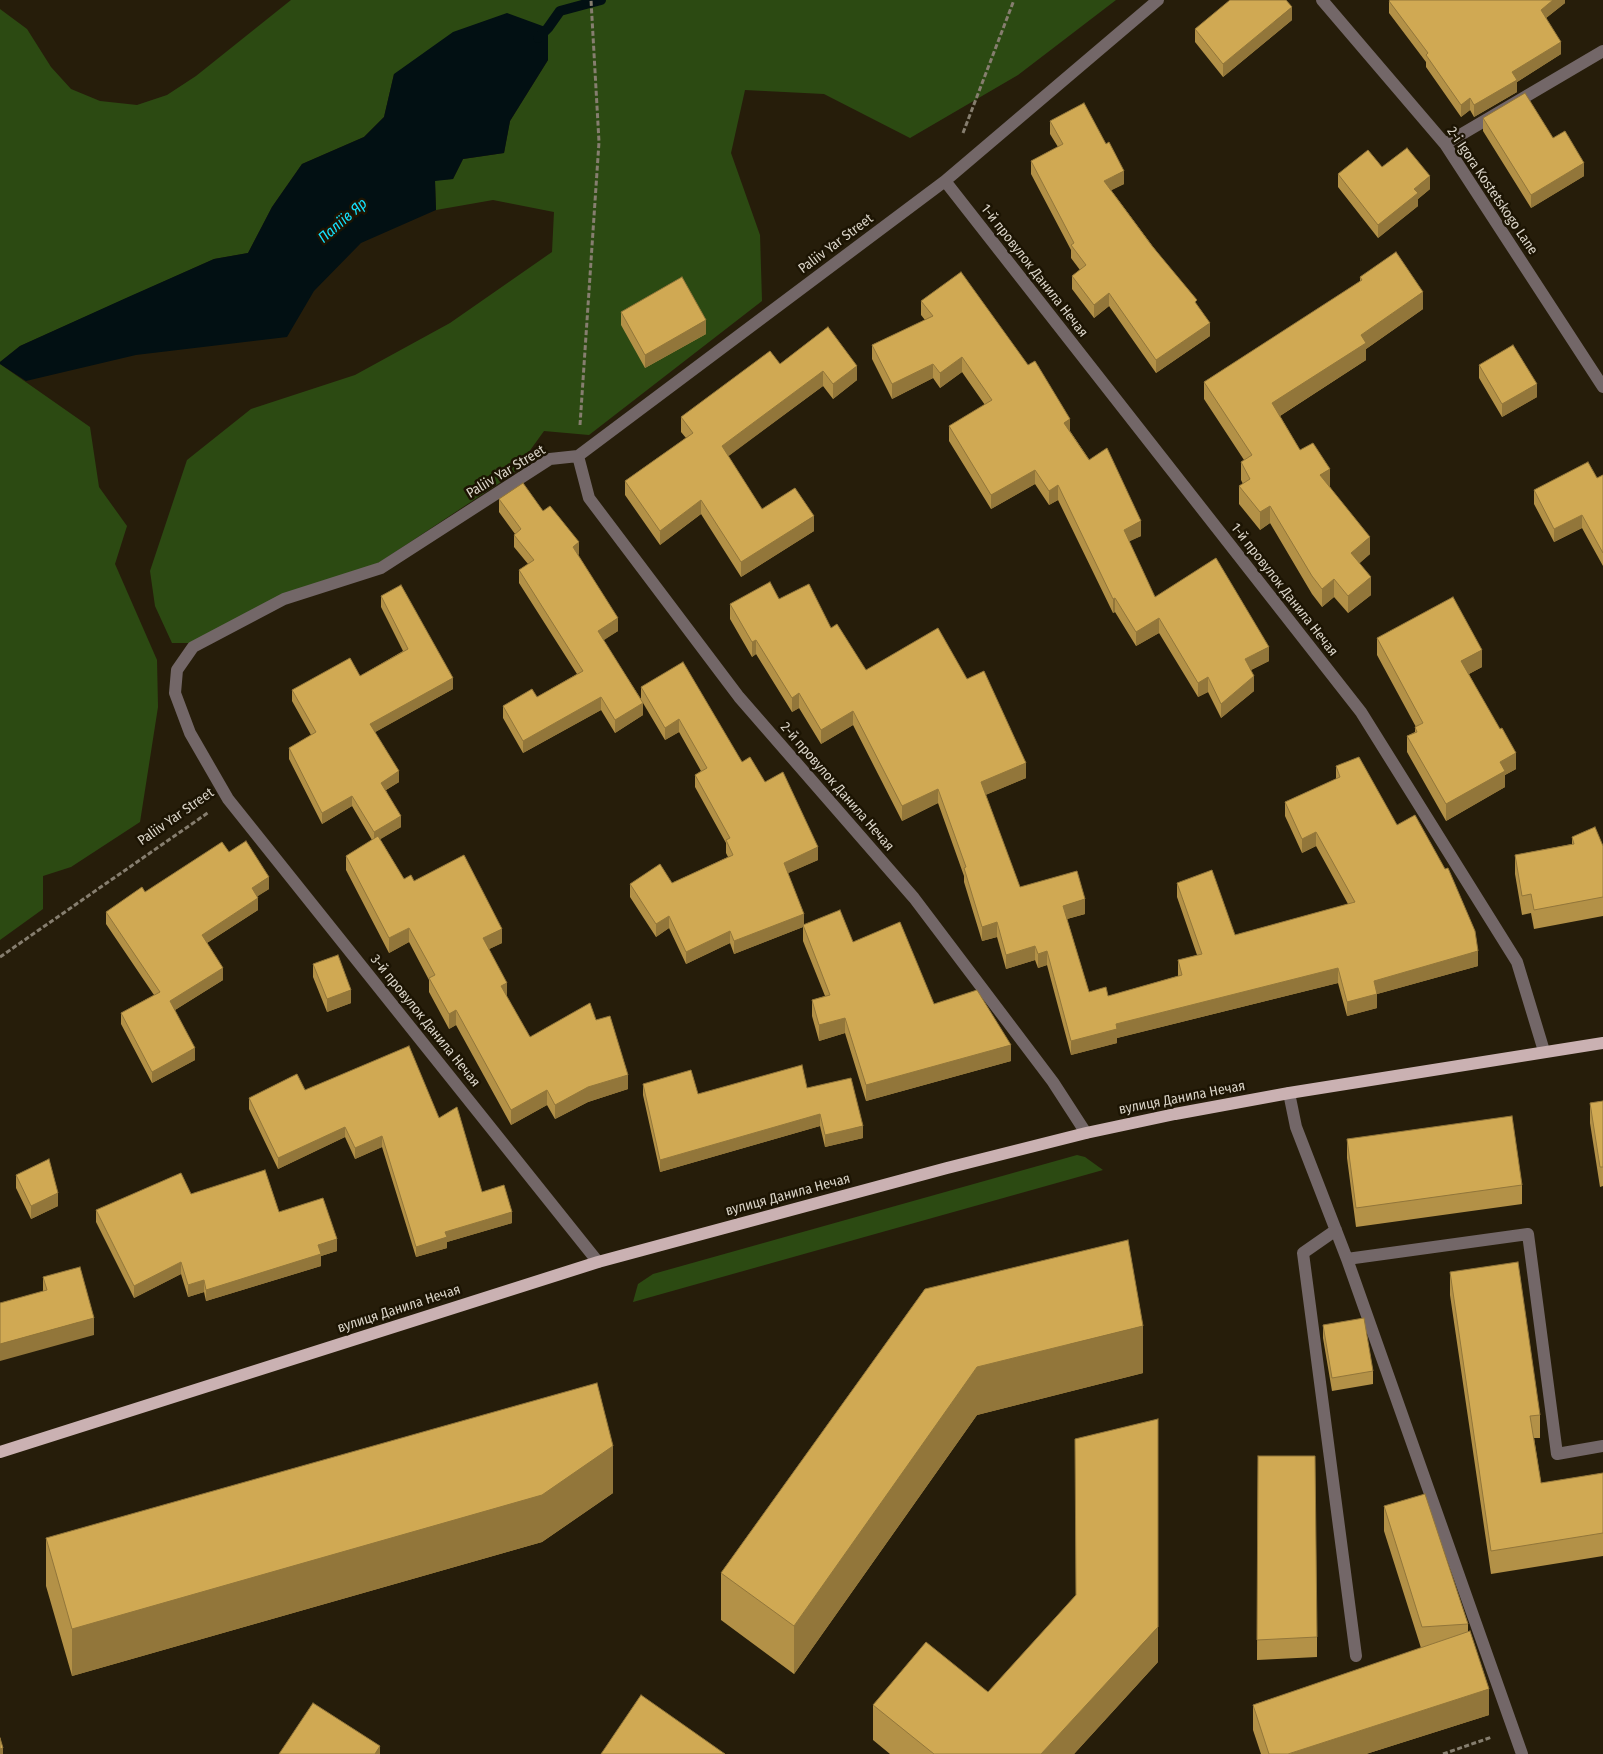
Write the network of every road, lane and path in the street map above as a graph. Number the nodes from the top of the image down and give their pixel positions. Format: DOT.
graph roads {
  1 [pos="591,0"];
  2 [pos="1014,0"];
  3 [pos="1158,0"];
  4 [pos="1322,0"];
  5 [pos="1603,51"];
  6 [pos="962,136"];
  7 [pos="1445,144"];
  8 [pos="945,181"];
  9 [pos="1603,387"];
  10 [pos="578,456"];
  11 [pos="228,799"];
  12 [pos="0,957"];
  13 [pos="1603,1043"];
  14 [pos="1544,1051"];
  15 [pos="1289,1093"];
  16 [pos="1086,1133"];
  17 [pos="1336,1230"];
  18 [pos="1347,1260"];
  19 [pos="598,1262"];
  20 [pos="1603,1446"];
  21 [pos="0,1452"];
  22 [pos="1356,1656"];
  23 [pos="1514,1729"];
  24 [pos="1444,1754"];
  25 [pos="1522,1754"];
  1 -- 10 [label="path"];
  2 -- 6 [label="path"];
  3 -- 8 [label="street, Paliiv Yar Street"];
  4 -- 7 [label="street, 2-i Igora Kostetskogo Lane"];
  5 -- 7 [label="street"];
  7 -- 9 [label="street, 2-i Igora Kostetskogo Lane"];
  8 -- 10 [label="street, Paliiv Yar Street"];
  8 -- 14 [label="street, 1-й провулок Данила Нечая"];
  10 -- 11 [label="street, Paliiv Yar Street"];
  10 -- 16 [label="street, 2-й провулок Данила Нечая"];
  11 -- 12 [label="path, Paliiv Yar Street"];
  11 -- 19 [label="street, 3-й провулок Данила Нечая"];
  13 -- 14 [label="main road, вулиця Данила Нечая"];
  14 -- 15 [label="main road, вулиця Данила Нечая"];
  15 -- 16 [label="main road, вулиця Данила Нечая"];
  15 -- 17 [label="street"];
  16 -- 19 [label="main road, вулиця Данила Нечая"];
  17 -- 18 [label="street"];
  17 -- 22 [label="street"];
  18 -- 20 [label="street"];
  18 -- 23 [label="street"];
  19 -- 21 [label="main road, вулиця Данила Нечая"];
  23 -- 24 [label="path"];
  23 -- 25 [label="street"];
}
